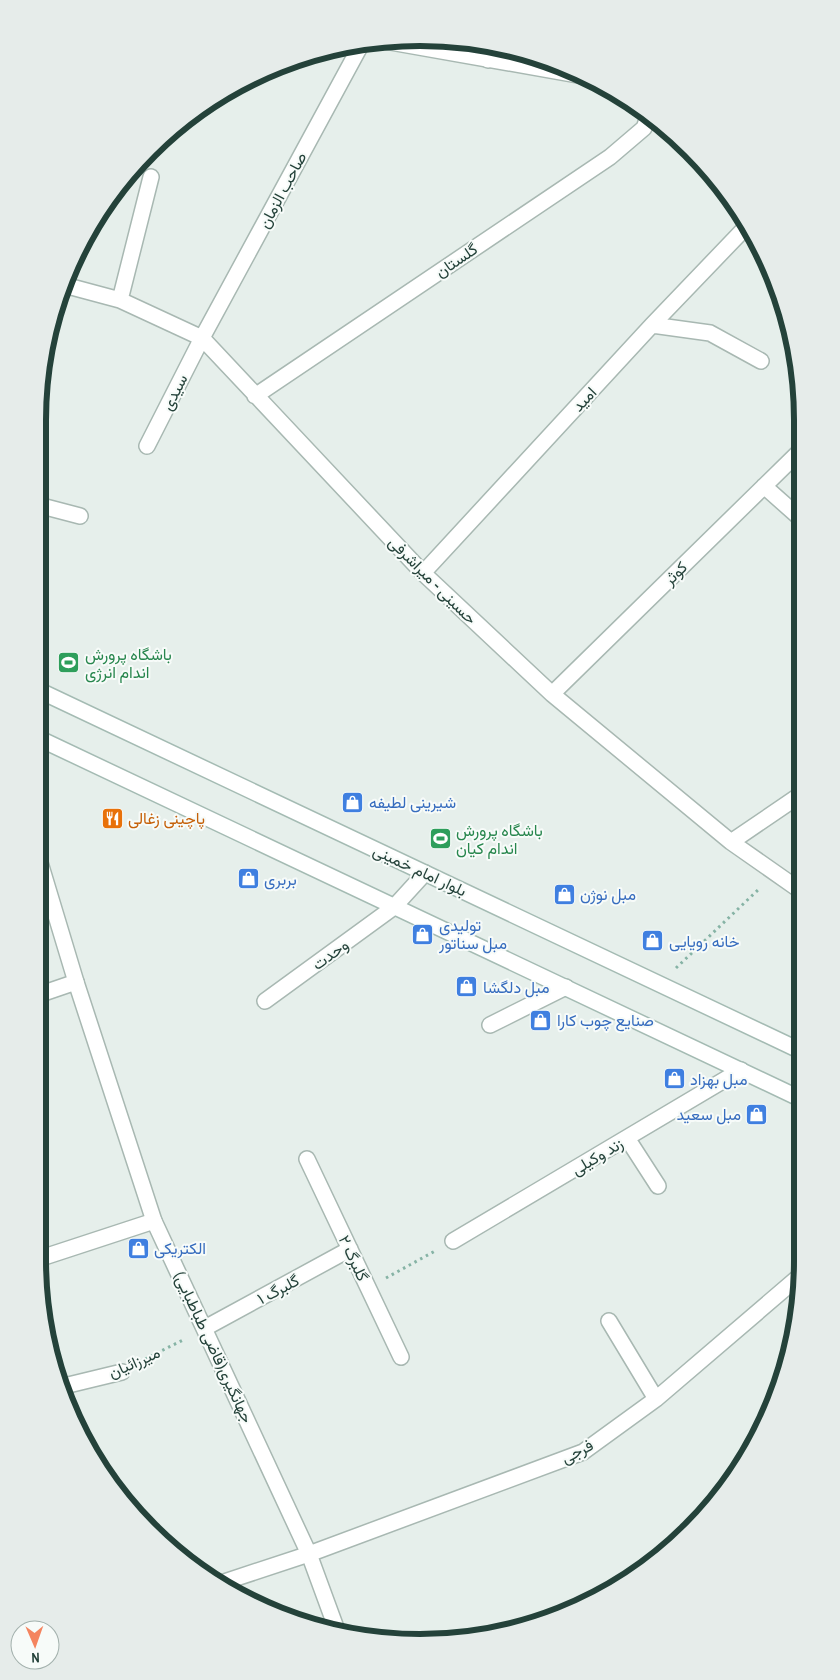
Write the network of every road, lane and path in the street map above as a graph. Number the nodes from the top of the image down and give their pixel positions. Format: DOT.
graph roads {
  1 [pos="413,46"];
  2 [pos="358,51"];
  3 [pos="494,53"];
  4 [pos="488,60"];
  5 [pos="552,71"];
  6 [pos="646,122"];
  7 [pos="151,177"];
  8 [pos="743,231"];
  9 [pos="71,287"];
  10 [pos="120,300"];
  11 [pos="652,325"];
  12 [pos="202,338"];
  13 [pos="762,361"];
  14 [pos="255,396"];
  15 [pos="147,446"];
  16 [pos="794,458"];
  17 [pos="764,486"];
  18 [pos="46,507"];
  19 [pos="794,513"];
  20 [pos="80,516"];
  21 [pos="423,574"];
  22 [pos="46,694"];
  23 [pos="552,694"];
  24 [pos="46,742"];
  25 [pos="794,799"];
  26 [pos="731,842"];
  27 [pos="425,873"];
  28 [pos="775,874"];
  29 [pos="46,883"];
  30 [pos="794,886"];
  31 [pos="394,907"];
  32 [pos="76,982"];
  33 [pos="660,984"];
  34 [pos="566,988"];
  35 [pos="46,992"];
  36 [pos="265,1001"];
  37 [pos="490,1025"];
  38 [pos="794,1048"];
  39 [pos="741,1070"];
  40 [pos="794,1095"];
  41 [pos="627,1138"];
  42 [pos="307,1158"];
  43 [pos="658,1186"];
  44 [pos="154,1221"];
  45 [pos="453,1241"];
  46 [pos="350,1249"];
  47 [pos="46,1256"];
  48 [pos="793,1282"];
  49 [pos="368,1288"];
  50 [pos="609,1321"];
  51 [pos="205,1328"];
  52 [pos="401,1357"];
  53 [pos="122,1372"];
  54 [pos="68,1385"];
  55 [pos="656,1399"];
  56 [pos="310,1554"];
  57 [pos="228,1581"];
  58 [pos="335,1624"];
  1 -- 4 [label="street"];
  2 -- 12 [label="street, صاحب الزمان"];
  3 -- 4 [label="street"];
  4 -- 5 [label="street"];
  6 -- 14 [label="street, گلستان"];
  7 -- 10 [label="street"];
  8 -- 11 [label="street, امید"];
  9 -- 10 [label="street, حسینی - میراشرفی"];
  10 -- 12 [label="street, حسینی - میراشرفی"];
  11 -- 13 [label="street"];
  11 -- 21 [label="street, امید"];
  12 -- 14 [label="street, حسینی - میراشرفی"];
  12 -- 15 [label="street, سیدی"];
  14 -- 21 [label="street, حسینی - میراشرفی"];
  16 -- 17 [label="street, کوثر"];
  17 -- 19 [label="street"];
  17 -- 23 [label="street, کوثر"];
  18 -- 20 [label="street"];
  21 -- 23 [label="street, حسینی - میراشرفی"];
  22 -- 27 [label="street, بلوار امام خمینی"];
  23 -- 26 [label="street, حسینی - میراشرفی"];
  24 -- 31 [label="street"];
  25 -- 26 [label="street"];
  26 -- 28 [label="street, حسینی - میراشرفی"];
  27 -- 31 [label="street, وحدت"];
  27 -- 33 [label="street, بلوار امام خمینی"];
  28 -- 30 [label="street, حسینی - میراشرفی"];
  28 -- 33 [label="path"];
  29 -- 32 [label="street, جهانگیری(قاضی طباطبایی)"];
  31 -- 34 [label="street"];
  31 -- 36 [label="street, وحدت"];
  32 -- 35 [label="street"];
  32 -- 44 [label="street, جهانگیری(قاضی طباطبایی)"];
  33 -- 38 [label="street, بلوار امام خمینی"];
  34 -- 37 [label="street"];
  34 -- 39 [label="street"];
  39 -- 40 [label="street"];
  39 -- 41 [label="street, زند وکیلی"];
  41 -- 43 [label="street"];
  41 -- 45 [label="street, زند وکیلی"];
  42 -- 46 [label="street, گلبرگ ۲"];
  44 -- 47 [label="street"];
  44 -- 51 [label="street, جهانگیری(قاضی طباطبایی)"];
  45 -- 49 [label="path"];
  46 -- 49 [label="street, گلبرگ ۲"];
  46 -- 51 [label="street, گلبرگ ۱"];
  48 -- 55 [label="street, فرجی"];
  49 -- 52 [label="street, گلبرگ ۲"];
  50 -- 55 [label="street"];
  51 -- 53 [label="path, میرزائیان"];
  51 -- 56 [label="street, جهانگیری(قاضی طباطبایی)"];
  53 -- 54 [label="street, میرزائیان"];
  55 -- 56 [label="street, فرجی"];
  56 -- 57 [label="street, فرجی"];
  56 -- 58 [label="street, جهانگیری(قاضی طباطبایی)"];
}
